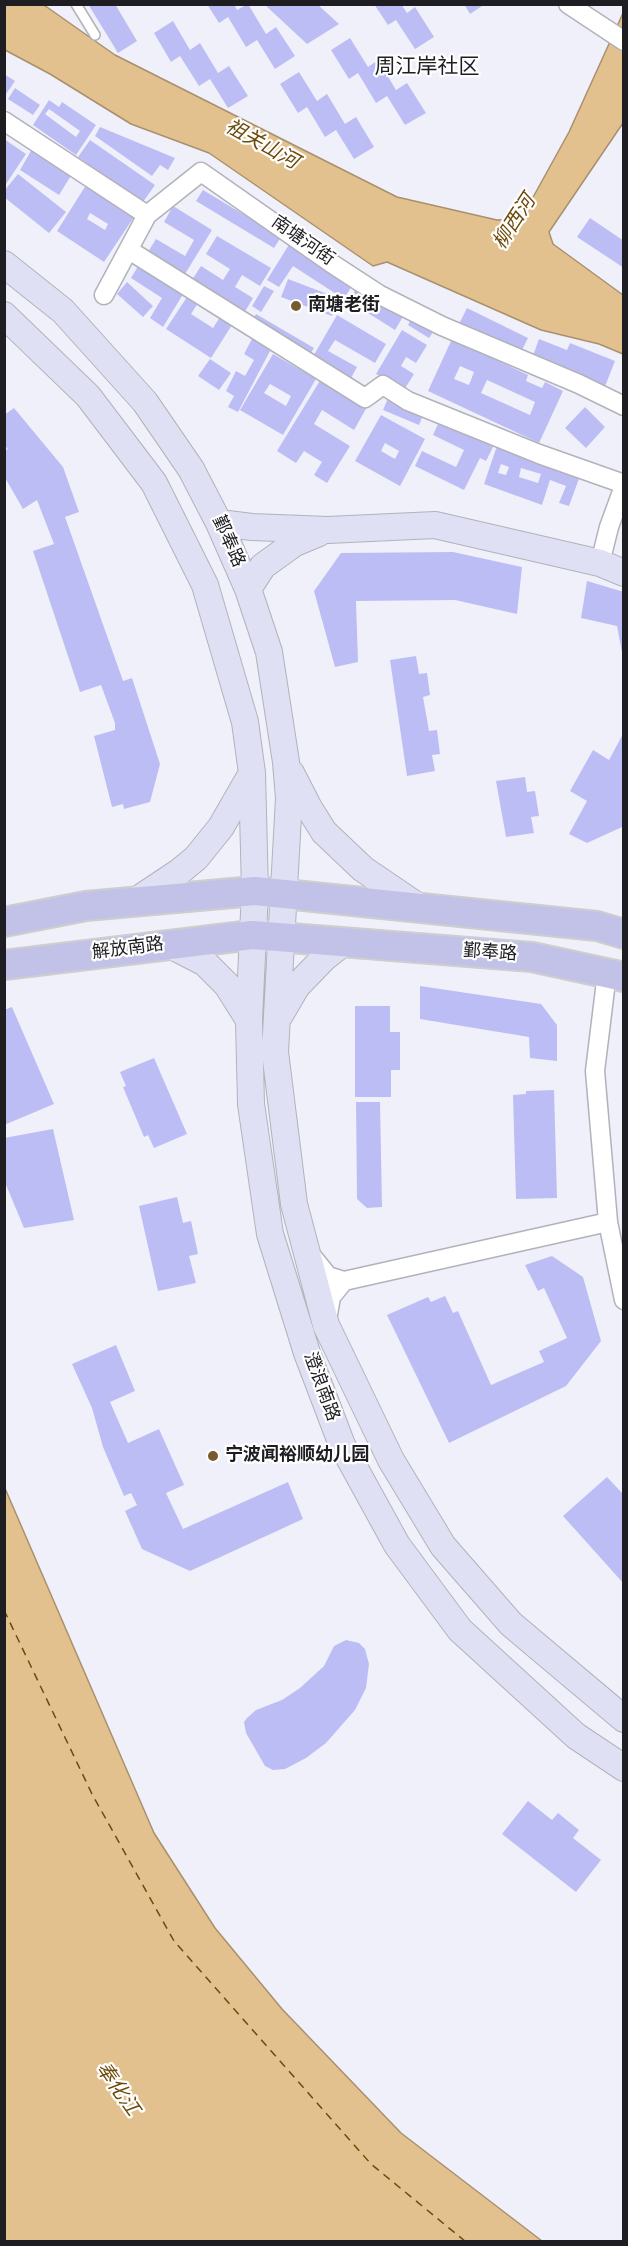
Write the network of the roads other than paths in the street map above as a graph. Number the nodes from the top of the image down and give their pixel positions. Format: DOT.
graph roads {
  1 [pos="76,4"];
  2 [pos="568,4"];
  3 [pos="95,35"];
  4 [pos="624,41"];
  5 [pos="4,121"];
  6 [pos="147,215"];
  7 [pos="129,250"];
  8 [pos="4,264"];
  9 [pos="104,295"];
  10 [pos="6,319"];
  11 [pos="624,406"];
  12 [pos="624,485"];
  13 [pos="219,523"];
  14 [pos="328,530"];
  15 [pos="600,563"];
  16 [pos="624,573"];
  17 [pos="248,589"];
  18 [pos="286,762"];
  19 [pos="252,773"];
  20 [pos="255,891"];
  21 [pos="284,894"];
  22 [pos="134,902"];
  23 [pos="419,907"];
  24 [pos="4,922"];
  25 [pos="621,927"];
  26 [pos="252,935"];
  27 [pos="282,938"];
  28 [pos="343,943"];
  29 [pos="170,945"];
  30 [pos="4,965"];
  31 [pos="615,975"];
  32 [pos="249,1020"];
  33 [pos="277,1020"];
  34 [pos="608,1222"];
  35 [pos="306,1248"];
  36 [pos="344,1281"];
  37 [pos="624,1300"];
  38 [pos="326,1325"];
  39 [pos="624,1719"];
  40 [pos="624,1768"];
  1 -- 3 [label="lane"];
  2 -- 4 [label="street"];
  5 -- 6 [label="street"];
  6 -- 7 [label="street"];
  6 -- 11 [label="street, 南塘河街"];
  7 -- 9 [label="street"];
  7 -- 12 [label="street"];
  8 -- 13 [label="main road, 鄞奉路"];
  10 -- 19 [label="main road, 鄞奉路"];
  12 -- 15 [label="street"];
  13 -- 14 [label="main road"];
  13 -- 17 [label="main road, 鄞奉路"];
  14 -- 15 [label="main road"];
  14 -- 17 [label="main road"];
  15 -- 16 [label="main road"];
  17 -- 18 [label="main road, 鄞奉路"];
  18 -- 21 [label="main road, 鄞奉路"];
  18 -- 23 [label="main road"];
  19 -- 20 [label="main road, 鄞奉路"];
  19 -- 22 [label="main road"];
  20 -- 21 [label="main road"];
  20 -- 22 [label="main road"];
  20 -- 26 [label="main road, 鄞奉路"];
  21 -- 23 [label="main road"];
  21 -- 27 [label="main road, 鄞奉路"];
  22 -- 24 [label="main road"];
  23 -- 25 [label="main road"];
  26 -- 27 [label="main road, 鄞奉路"];
  26 -- 29 [label="main road, 解放南路"];
  26 -- 32 [label="main road, 澄浪南路"];
  27 -- 28 [label="main road, 鄞奉路"];
  27 -- 33 [label="main road, 澄浪南路"];
  28 -- 31 [label="main road, 鄞奉路"];
  28 -- 33 [label="main road"];
  29 -- 30 [label="main road, 解放南路"];
  29 -- 32 [label="main road"];
  31 -- 34 [label="street"];
  32 -- 40 [label="main road, 澄浪南路"];
  33 -- 35 [label="main road, 澄浪南路"];
  34 -- 36 [label="street"];
  34 -- 37 [label="street"];
  35 -- 36 [label="street"];
  35 -- 38 [label="main road, 澄浪南路"];
  36 -- 38 [label="street"];
  38 -- 39 [label="main road, 澄浪南路"];
}
